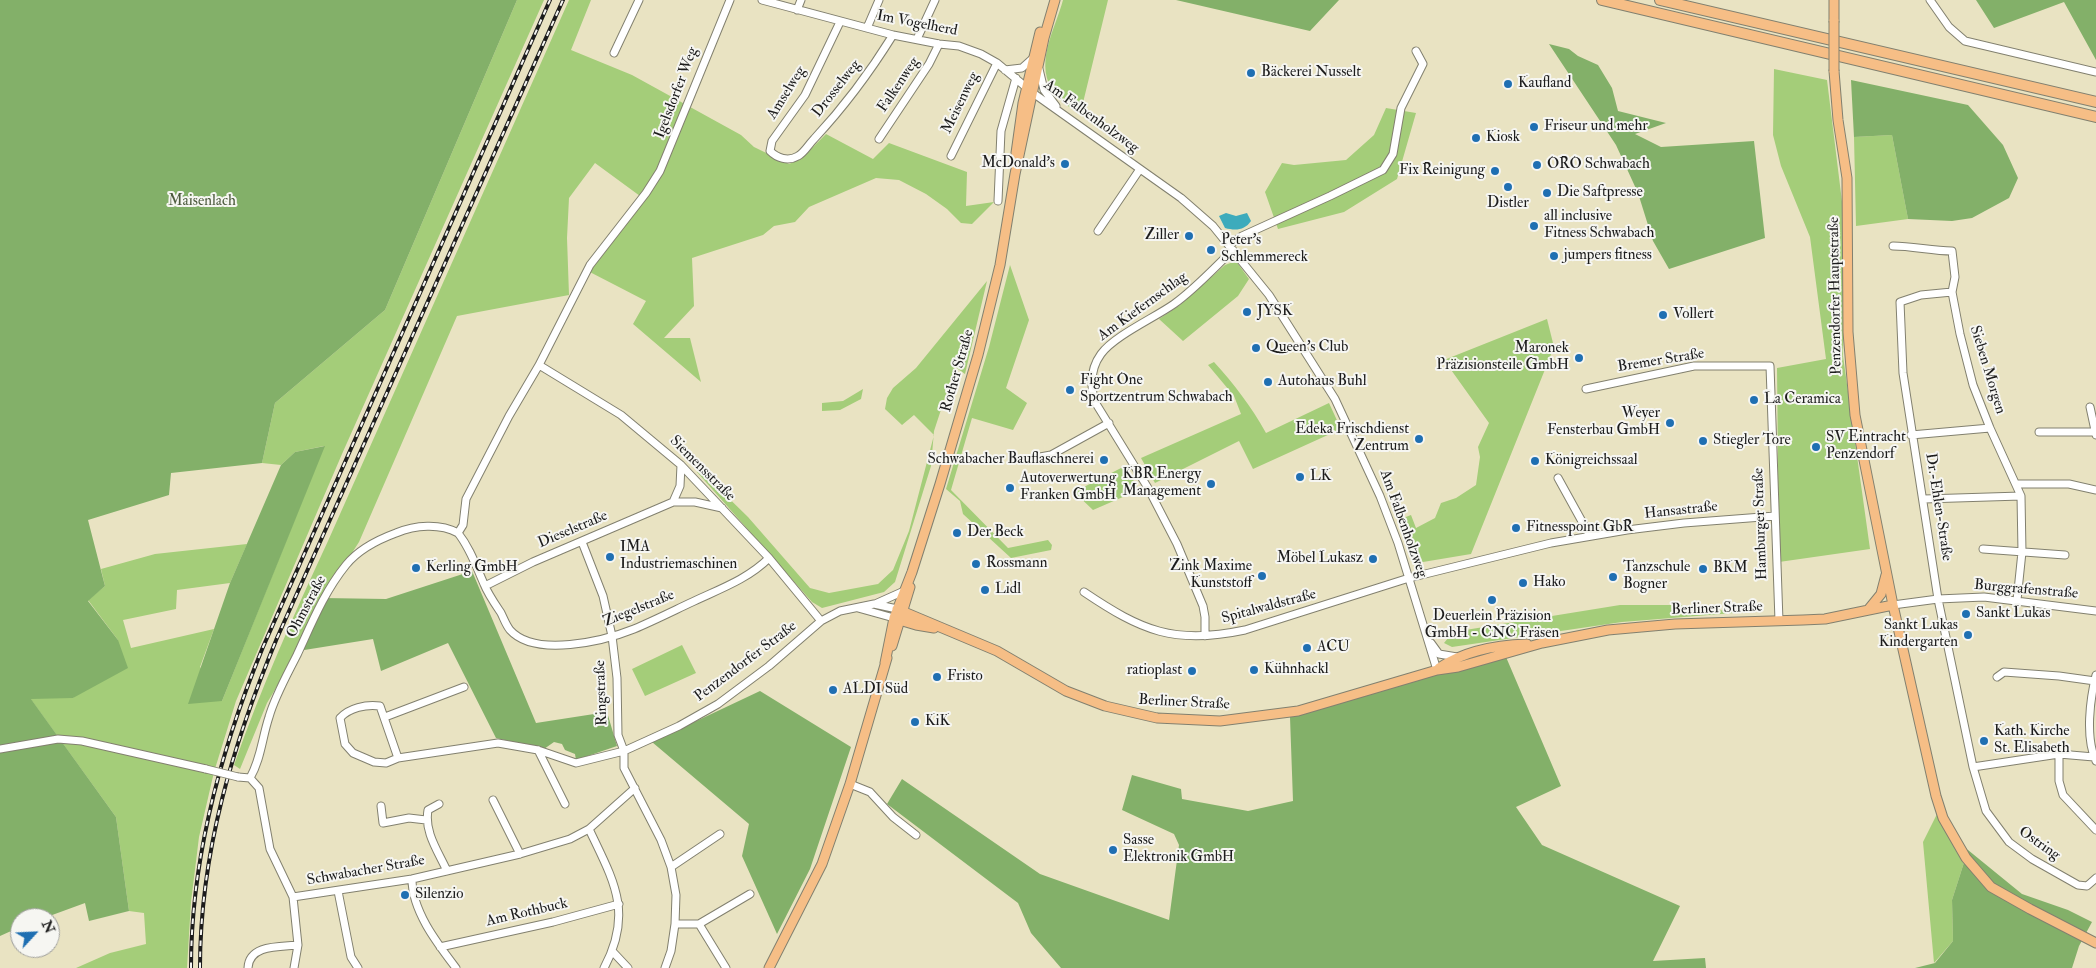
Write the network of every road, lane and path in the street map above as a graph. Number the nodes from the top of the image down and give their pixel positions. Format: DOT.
graph roads {
  1 [pos="639,0"];
  2 [pos="730,0"];
  3 [pos="762,0"];
  4 [pos="801,0"];
  5 [pos="879,0"];
  6 [pos="935,0"];
  7 [pos="1049,0"];
  8 [pos="1055,0"];
  9 [pos="1602,0"];
  10 [pos="1660,0"];
  11 [pos="1834,0"];
  12 [pos="1930,0"];
  13 [pos="797,10"];
  14 [pos="840,22"];
  15 [pos="867,28"];
  16 [pos="893,35"];
  17 [pos="917,38"];
  18 [pos="939,44"];
  19 [pos="1416,52"];
  20 [pos="614,53"];
  21 [pos="996,63"];
  22 [pos="1035,63"];
  23 [pos="1005,70"];
  24 [pos="2096,72"];
  25 [pos="1016,78"];
  26 [pos="1030,90"];
  27 [pos="2096,102"];
  28 [pos="1065,115"];
  29 [pos="2096,117"];
  30 [pos="879,139"];
  31 [pos="798,156"];
  32 [pos="951,156"];
  33 [pos="1140,169"];
  34 [pos="998,201"];
  35 [pos="1098,230"];
  36 [pos="1893,246"];
  37 [pos="1231,248"];
  38 [pos="1952,292"];
  39 [pos="539,365"];
  40 [pos="1770,366"];
  41 [pos="1586,389"];
  42 [pos="2090,407"];
  43 [pos="2094,421"];
  44 [pos="1108,423"];
  45 [pos="1990,428"];
  46 [pos="2039,432"];
  47 [pos="2095,434"];
  48 [pos="1911,435"];
  49 [pos="1040,457"];
  50 [pos="681,465"];
  51 [pos="1558,478"];
  52 [pos="2016,484"];
  53 [pos="2096,490"];
  54 [pos="2021,496"];
  55 [pos="1924,499"];
  56 [pos="674,502"];
  57 [pos="722,508"];
  58 [pos="1775,516"];
  59 [pos="458,533"];
  60 [pos="1590,536"];
  61 [pos="582,542"];
  62 [pos="1983,549"];
  63 [pos="2022,552"];
  64 [pos="2065,555"];
  65 [pos="769,558"];
  66 [pos="912,572"];
  67 [pos="1887,572"];
  68 [pos="1408,578"];
  69 [pos="485,586"];
  70 [pos="904,591"];
  71 [pos="1084,592"];
  72 [pos="1938,599"];
  73 [pos="2017,600"];
  74 [pos="874,604"];
  75 [pos="1893,605"];
  76 [pos="856,607"];
  77 [pos="1868,610"];
  78 [pos="2096,611"];
  79 [pos="899,615"];
  80 [pos="821,621"];
  81 [pos="1779,622"];
  82 [pos="1426,634"];
  83 [pos="612,636"];
  84 [pos="1205,636"];
  85 [pos="1542,643"];
  86 [pos="1463,657"];
  87 [pos="1437,670"];
  88 [pos="1997,677"];
  89 [pos="2095,678"];
  90 [pos="464,687"];
  91 [pos="385,717"];
  92 [pos="0,749"];
  93 [pos="538,750"];
  94 [pos="624,751"];
  95 [pos="2059,754"];
  96 [pos="398,758"];
  97 [pos="2095,759"];
  98 [pos="1973,767"];
  99 [pos="250,778"];
  100 [pos="850,784"];
  101 [pos="635,788"];
  102 [pos="494,800"];
  103 [pos="439,804"];
  104 [pos="565,804"];
  105 [pos="381,806"];
  106 [pos="426,820"];
  107 [pos="589,829"];
  108 [pos="2096,830"];
  109 [pos="720,834"];
  110 [pos="916,835"];
  111 [pos="520,854"];
  112 [pos="671,866"];
  113 [pos="447,871"];
  114 [pos="2096,878"];
  115 [pos="412,879"];
  116 [pos="338,891"];
  117 [pos="750,894"];
  118 [pos="293,897"];
  119 [pos="619,904"];
  120 [pos="675,924"];
  121 [pos="699,924"];
  122 [pos="2096,943"];
  123 [pos="298,945"];
  124 [pos="440,947"];
  125 [pos="613,952"];
  126 [pos="248,968"];
  127 [pos="294,968"];
  128 [pos="357,968"];
  129 [pos="456,968"];
  130 [pos="604,968"];
  131 [pos="628,968"];
  132 [pos="665,968"];
  133 [pos="726,968"];
  134 [pos="769,968"];
  1 -- 20 [label="street"];
  2 -- 39 [label="street, Igelsdorfer Weg"];
  3 -- 13 [label="street, Im Vogelherd"];
  4 -- 13 [label="street"];
  5 -- 15 [label="street"];
  6 -- 17 [label="street"];
  7 -- 22 [label="main road, Rother Straße"];
  8 -- 22 [label="main road, Rother Straße"];
  9 -- 29 [label="highway"];
  10 -- 27 [label="highway"];
  11 -- 67 [label="main road, Penzendorfer Hauptstraße, bridge"];
  12 -- 24 [label="street"];
  13 -- 14 [label="street, Im Vogelherd"];
  14 -- 15 [label="street, Im Vogelherd"];
  14 -- 31 [label="street, Amselweg"];
  15 -- 16 [label="street, Im Vogelherd"];
  16 -- 17 [label="street, Im Vogelherd"];
  16 -- 31 [label="street, Drosselweg"];
  17 -- 18 [label="street, Im Vogelherd"];
  18 -- 21 [label="street, Im Vogelherd"];
  18 -- 30 [label="street, Falkenweg"];
  19 -- 37 [label="street"];
  21 -- 23 [label="street, Im Vogelherd"];
  21 -- 32 [label="street, Meisenweg"];
  22 -- 23 [label="street"];
  22 -- 26 [label="main road, Rother Straße"];
  22 -- 28 [label="street"];
  23 -- 25 [label="street, Im Vogelherd"];
  25 -- 26 [label="street, Im Vogelherd"];
  25 -- 34 [label="street"];
  26 -- 28 [label="street, Am Falbenholzweg"];
  26 -- 66 [label="main road, Rother Straße"];
  28 -- 33 [label="street, Am Falbenholzweg"];
  33 -- 35 [label="street, Am Falbenholzweg"];
  33 -- 37 [label="street, Am Falbenholzweg"];
  36 -- 38 [label="street, Sieben Morgen"];
  37 -- 44 [label="street, Am Kiefernschlag"];
  37 -- 68 [label="street, Am Falbenholzweg"];
  38 -- 45 [label="street, Sieben Morgen"];
  38 -- 48 [label="street, Dr.-Ehlen-Straße"];
  39 -- 50 [label="street, Siemensstraße"];
  39 -- 59 [label="street"];
  40 -- 41 [label="street, Bremer Straße"];
  40 -- 58 [label="street, Hamburger Straße"];
  42 -- 43 [label="street"];
  43 -- 47 [label="street"];
  44 -- 49 [label="street"];
  44 -- 84 [label="street, Am Kiefernschlag"];
  45 -- 48 [label="street"];
  45 -- 52 [label="street, Sieben Morgen"];
  46 -- 47 [label="street"];
  48 -- 55 [label="street, Dr.-Ehlen-Straße"];
  50 -- 56 [label="street"];
  50 -- 57 [label="street, Siemensstraße"];
  51 -- 60 [label="street"];
  52 -- 53 [label="street"];
  52 -- 54 [label="street, Sieben Morgen"];
  54 -- 55 [label="street"];
  54 -- 63 [label="street, Sieben Morgen"];
  55 -- 72 [label="street, Dr.-Ehlen-Straße"];
  56 -- 57 [label="street, Dieselstraße"];
  56 -- 61 [label="street, Dieselstraße"];
  57 -- 65 [label="street, Siemensstraße"];
  58 -- 60 [label="street, Hansastraße"];
  58 -- 81 [label="street, Hamburger Straße"];
  59 -- 69 [label="street, Ziegelstraße"];
  59 -- 99 [label="street, Ohmstraße"];
  60 -- 68 [label="street, Hansastraße"];
  61 -- 69 [label="street, Dieselstraße"];
  61 -- 83 [label="street, Ringstraße"];
  62 -- 63 [label="street"];
  63 -- 64 [label="street"];
  63 -- 73 [label="street, Sieben Morgen"];
  65 -- 80 [label="street, Siemensstraße"];
  65 -- 83 [label="street, Ziegelstraße"];
  66 -- 70 [label="main road, Rother Straße"];
  66 -- 79 [label="main road, Rother Straße"];
  67 -- 75 [label="main road, Penzendorfer Hauptstraße"];
  67 -- 77 [label="main road"];
  68 -- 82 [label="street, Am Falbenholzweg"];
  68 -- 84 [label="street, Spitalwaldstraße"];
  69 -- 83 [label="street, Ziegelstraße"];
  70 -- 74 [label="street, Penzendorfer Straße"];
  70 -- 79 [label="main road, Rother Straße"];
  71 -- 84 [label="street, Spitalwaldstraße"];
  72 -- 73 [label="street, Burggrafenstraße"];
  72 -- 75 [label="street, Burggrafenstraße"];
  72 -- 98 [label="street, Dr.-Ehlen-Straße"];
  73 -- 78 [label="street, Burggrafenstraße"];
  74 -- 76 [label="street, Penzendorfer Straße"];
  74 -- 79 [label="street, Penzendorfer Straße"];
  75 -- 77 [label="main road, Berliner Straße"];
  75 -- 122 [label="main road, Penzendorfer Hauptstraße"];
  76 -- 79 [label="street"];
  76 -- 80 [label="street, Penzendorfer Straße"];
  77 -- 81 [label="main road, Berliner Straße"];
  79 -- 87 [label="main road, Berliner Straße"];
  79 -- 100 [label="main road"];
  80 -- 94 [label="street, Penzendorfer Straße"];
  81 -- 85 [label="main road, Berliner Straße"];
  82 -- 86 [label="street"];
  82 -- 87 [label="street, Am Falbenholzweg"];
  83 -- 94 [label="street, Ringstraße"];
  85 -- 86 [label="main road, Berliner Straße"];
  85 -- 87 [label="main road, Berliner Straße"];
  86 -- 87 [label="main road, Berliner Straße"];
  88 -- 89 [label="street"];
  89 -- 97 [label="street"];
  90 -- 91 [label="street"];
  91 -- 96 [label="street"];
  91 -- 96 [label="street, Penzendorfer Straße"];
  92 -- 99 [label="street, bridge"];
  93 -- 94 [label="street, Penzendorfer Straße"];
  93 -- 96 [label="street, Penzendorfer Straße"];
  93 -- 104 [label="street"];
  94 -- 101 [label="street, Ringstraße"];
  95 -- 97 [label="street"];
  95 -- 98 [label="street"];
  95 -- 108 [label="street"];
  98 -- 114 [label="street, Ostring"];
  99 -- 118 [label="street, Schwabacher Straße"];
  100 -- 110 [label="street"];
  100 -- 134 [label="main road"];
  101 -- 107 [label="street, Schwabacher Straße"];
  101 -- 112 [label="street, Ringstraße"];
  102 -- 111 [label="street"];
  103 -- 106 [label="street"];
  105 -- 106 [label="street"];
  106 -- 113 [label="street, Schwabacher Straße"];
  107 -- 111 [label="street, Schwabacher Straße"];
  107 -- 119 [label="street"];
  109 -- 112 [label="street"];
  111 -- 113 [label="street, Schwabacher Straße"];
  112 -- 120 [label="street, Ringstraße"];
  113 -- 115 [label="street, Schwabacher Straße"];
  115 -- 116 [label="street, Schwabacher Straße"];
  115 -- 124 [label="street"];
  116 -- 118 [label="street, Schwabacher Straße"];
  116 -- 128 [label="street"];
  117 -- 121 [label="street"];
  118 -- 123 [label="street"];
  119 -- 124 [label="street, Am Rothbuck"];
  119 -- 125 [label="street"];
  120 -- 121 [label="street"];
  120 -- 132 [label="street, Ringstraße"];
  121 -- 133 [label="street"];
  123 -- 126 [label="street"];
  123 -- 127 [label="street"];
  124 -- 129 [label="street"];
  125 -- 130 [label="street"];
  125 -- 131 [label="street"];
}
